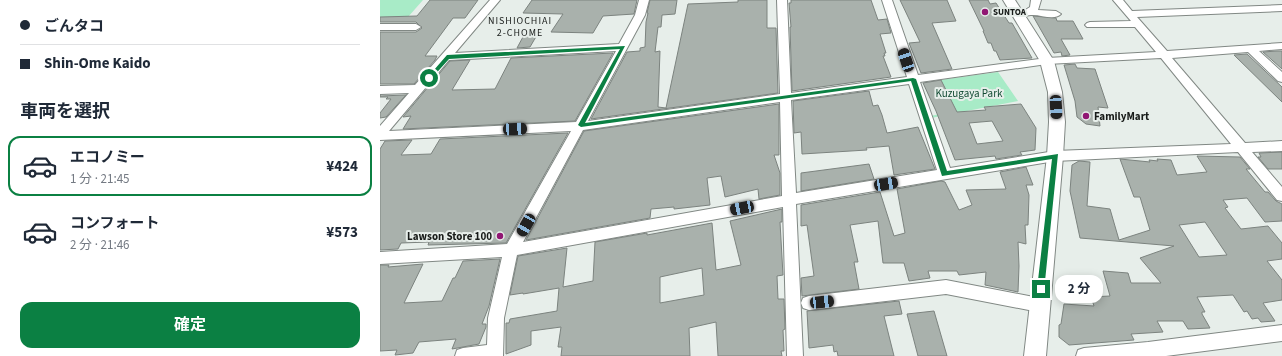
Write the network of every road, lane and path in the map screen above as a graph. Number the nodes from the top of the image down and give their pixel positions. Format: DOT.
graph roads {
  1 [pos="495,0"];
  2 [pos="644,0"];
  3 [pos="782,0"];
  4 [pos="887,0"];
  5 [pos="1008,0"];
  6 [pos="1036,0"];
  7 [pos="1118,0"];
  8 [pos="1282,8"];
  9 [pos="1023,13"];
  10 [pos="1056,14"];
  11 [pos="1129,14"];
  12 [pos="1138,24"];
  13 [pos="1090,25"];
  14 [pos="380,27"];
  15 [pos="416,27"];
  16 [pos="1282,46"];
  17 [pos="623,47"];
  18 [pos="1251,49"];
  19 [pos="1164,55"];
  20 [pos="447,57"];
  21 [pos="1047,61"];
  22 [pos="1282,78"];
  23 [pos="913,79"];
  24 [pos="420,89"];
  25 [pos="380,90"];
  26 [pos="786,97"];
  27 [pos="581,125"];
  28 [pos="380,135"];
  29 [pos="1282,146"];
  30 [pos="1241,148"];
  31 [pos="1055,156"];
  32 [pos="944,174"];
  33 [pos="1282,196"];
  34 [pos="789,200"];
  35 [pos="512,250"];
  36 [pos="380,258"];
  37 [pos="801,304"];
  38 [pos="1039,305"];
  39 [pos="1282,333"];
  40 [pos="1149,353"];
  41 [pos="495,355"];
  42 [pos="463,356"];
  43 [pos="795,356"];
  44 [pos="1035,356"];
  45 [pos="1084,356"];
  1 -- 20 [label="street"];
  2 -- 17 [label="street"];
  3 -- 26 [label="street"];
  4 -- 23 [label="street"];
  5 -- 9 [label="main road"];
  6 -- 9 [label="street"];
  7 -- 11 [label="street"];
  8 -- 11 [label="street"];
  9 -- 10 [label="street"];
  9 -- 21 [label="main road"];
  11 -- 12 [label="street"];
  12 -- 13 [label="street"];
  12 -- 19 [label="street"];
  14 -- 15 [label="street"];
  16 -- 18 [label="street"];
  17 -- 20 [label="street"];
  17 -- 27 [label="street"];
  18 -- 19 [label="street"];
  18 -- 22 [label="street"];
  19 -- 21 [label="street"];
  19 -- 30 [label="street"];
  20 -- 24 [label="street"];
  21 -- 23 [label="street"];
  21 -- 31 [label="main road"];
  23 -- 26 [label="street"];
  23 -- 32 [label="street"];
  24 -- 25 [label="street"];
  24 -- 28 [label="street"];
  26 -- 27 [label="street"];
  26 -- 34 [label="street"];
  27 -- 28 [label="street"];
  27 -- 35 [label="street"];
  29 -- 30 [label="street"];
  30 -- 31 [label="street"];
  30 -- 33 [label="street"];
  31 -- 32 [label="street"];
  31 -- 38 [label="main road"];
  32 -- 34 [label="street"];
  34 -- 35 [label="street"];
  34 -- 37 [label="street"];
  35 -- 36 [label="street"];
  35 -- 41 [label="street"];
  37 -- 38 [label="street"];
  37 -- 43 [label="street"];
  38 -- 44 [label="main road"];
  39 -- 40 [label="street"];
  40 -- 45 [label="street"];
  41 -- 42 [label="street"];
}
